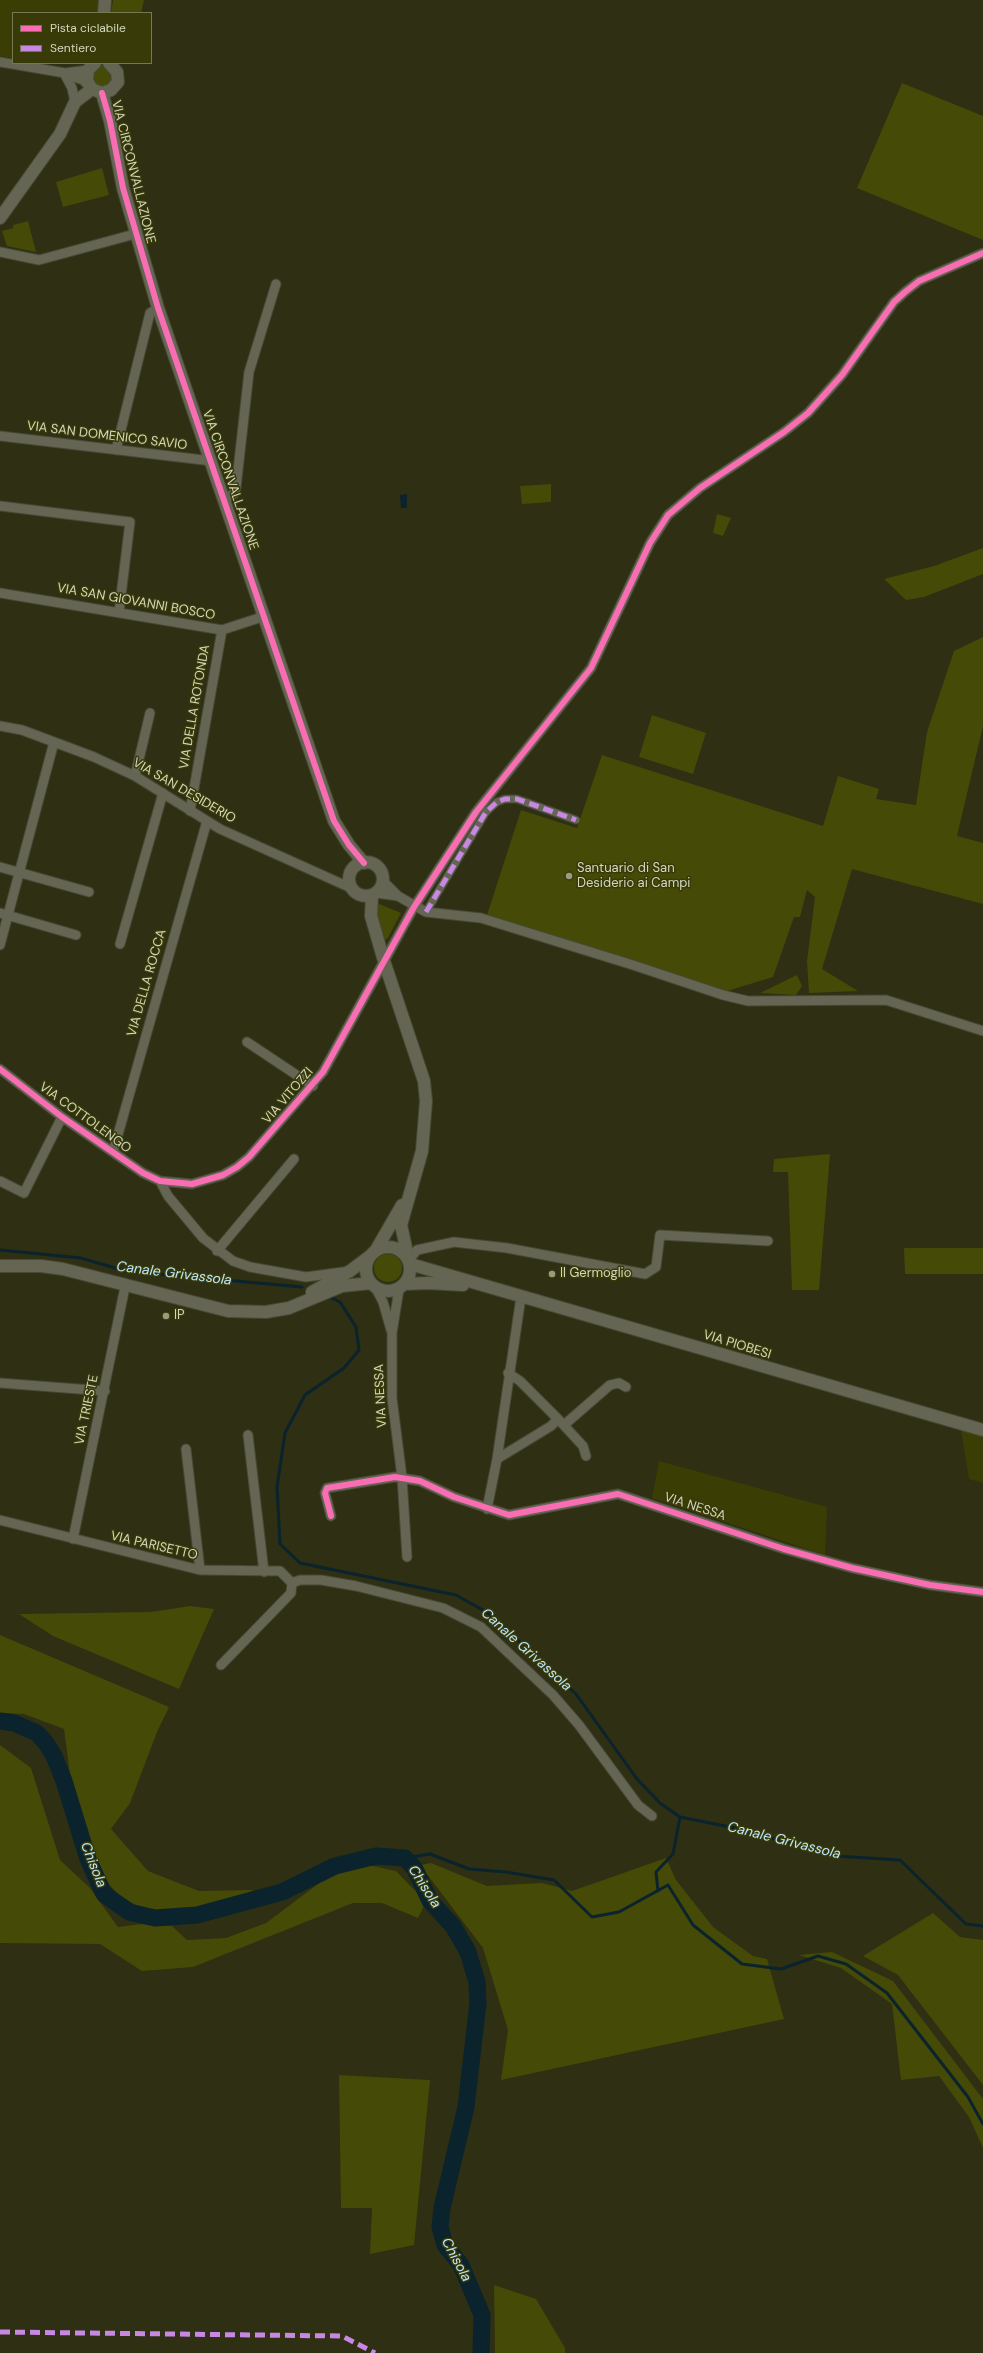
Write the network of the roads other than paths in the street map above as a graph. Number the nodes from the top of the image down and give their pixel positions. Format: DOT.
graph roads {
  1 [pos="105,0"];
  2 [pos="104,12"];
  3 [pos="0,62"];
  4 [pos="111,64"];
  5 [pos="92,65"];
  6 [pos="62,73"];
  7 [pos="115,87"];
  8 [pos="94,89"];
  9 [pos="75,102"];
  10 [pos="110,120"];
  11 [pos="0,218"];
  12 [pos="135,234"];
  13 [pos="0,252"];
  14 [pos="983,253"];
  15 [pos="276,284"];
  16 [pos="158,308"];
  17 [pos="0,436"];
  18 [pos="116,450"];
  19 [pos="212,461"];
  20 [pos="225,498"];
  21 [pos="0,506"];
  22 [pos="0,593"];
  23 [pos="119,612"];
  24 [pos="265,616"];
  25 [pos="222,630"];
  26 [pos="150,713"];
  27 [pos="0,726"];
  28 [pos="54,742"];
  29 [pos="134,776"];
  30 [pos="162,793"];
  31 [pos="190,811"];
  32 [pos="576,820"];
  33 [pos="207,821"];
  34 [pos="360,865"];
  35 [pos="0,867"];
  36 [pos="19,873"];
  37 [pos="383,880"];
  38 [pos="346,883"];
  39 [pos="89,892"];
  40 [pos="370,895"];
  41 [pos="398,896"];
  42 [pos="414,907"];
  43 [pos="426,912"];
  44 [pos="4,914"];
  45 [pos="76,935"];
  46 [pos="120,944"];
  47 [pos="0,945"];
  48 [pos="384,961"];
  49 [pos="983,1031"];
  50 [pos="247,1042"];
  51 [pos="0,1069"];
  52 [pos="313,1086"];
  53 [pos="62,1117"];
  54 [pos="113,1152"];
  55 [pos="294,1159"];
  56 [pos="0,1181"];
  57 [pos="160,1181"];
  58 [pos="410,1192"];
  59 [pos="768,1241"];
  60 [pos="218,1251"];
  61 [pos="373,1253"];
  62 [pos="409,1260"];
  63 [pos="0,1266"];
  64 [pos="350,1271"];
  65 [pos="373,1285"];
  66 [pos="125,1286"];
  67 [pos="484,1286"];
  68 [pos="402,1287"];
  69 [pos="521,1297"];
  70 [pos="266,1312"];
  71 [pos="392,1333"];
  72 [pos="508,1373"];
  73 [pos="0,1383"];
  74 [pos="626,1387"];
  75 [pos="105,1391"];
  76 [pos="561,1422"];
  77 [pos="983,1430"];
  78 [pos="248,1435"];
  79 [pos="186,1449"];
  80 [pos="586,1456"];
  81 [pos="497,1459"];
  82 [pos="402,1477"];
  83 [pos="487,1509"];
  84 [pos="331,1516"];
  85 [pos="0,1520"];
  86 [pos="73,1539"];
  87 [pos="407,1557"];
  88 [pos="200,1570"];
  89 [pos="264,1572"];
  90 [pos="292,1583"];
  91 [pos="983,1592"];
  92 [pos="221,1665"];
  93 [pos="652,1816"];
  1 -- 2 [label="street"];
  3 -- 6 [label="street"];
  4 -- 7 [label="street, VIA CIRCONVALLAZIONE"];
  5 -- 6 [label="street"];
  5 -- 8 [label="street, VIA CIRCONVALLAZIONE"];
  6 -- 8 [label="street"];
  6 -- 9 [label="street"];
  7 -- 8 [label="street"];
  7 -- 10 [label="street, VIA CIRCONVALLAZIONE"];
  8 -- 9 [label="street"];
  8 -- 10 [label="street, VIA CIRCONVALLAZIONE"];
  9 -- 11 [label="street"];
  10 -- 12 [label="street, VIA CIRCONVALLAZIONE"];
  12 -- 13 [label="street"];
  12 -- 16 [label="street, VIA CIRCONVALLAZIONE"];
  14 -- 42 [label="street, VIA VITOZZI"];
  15 -- 20 [label="street"];
  16 -- 18 [label="street"];
  16 -- 19 [label="street, VIA CIRCONVALLAZIONE"];
  17 -- 18 [label="street, VIA SAN DOMENICO SAVIO"];
  18 -- 19 [label="street, VIA SAN DOMENICO SAVIO"];
  19 -- 20 [label="street, VIA CIRCONVALLAZIONE"];
  20 -- 24 [label="street, VIA CIRCONVALLAZIONE"];
  21 -- 23 [label="street"];
  22 -- 23 [label="street, VIA SAN GIOVANNI BOSCO"];
  23 -- 25 [label="street, VIA SAN GIOVANNI BOSCO"];
  24 -- 25 [label="street, VIA SAN GIOVANNI BOSCO"];
  24 -- 34 [label="street, VIA CIRCONVALLAZIONE"];
  25 -- 31 [label="street, VIA DELLA ROTONDA"];
  26 -- 29 [label="street"];
  27 -- 28 [label="street, VIA SAN DESIDERIO"];
  28 -- 29 [label="street, VIA SAN DESIDERIO"];
  28 -- 36 [label="street"];
  29 -- 30 [label="street, VIA SAN DESIDERIO"];
  30 -- 31 [label="street, VIA SAN DESIDERIO"];
  30 -- 46 [label="street"];
  31 -- 33 [label="street, VIA SAN DESIDERIO"];
  32 -- 43 [label="street"];
  33 -- 38 [label="street, VIA SAN DESIDERIO"];
  33 -- 54 [label="street, VIA DELLA ROCCA"];
  34 -- 37 [label="street"];
  34 -- 38 [label="street"];
  35 -- 36 [label="street"];
  36 -- 39 [label="street"];
  36 -- 44 [label="street"];
  37 -- 40 [label="street"];
  37 -- 41 [label="street"];
  38 -- 40 [label="street"];
  40 -- 41 [label="street"];
  40 -- 48 [label="street"];
  41 -- 42 [label="street"];
  42 -- 43 [label="street"];
  42 -- 48 [label="street, VIA VITOZZI"];
  43 -- 49 [label="street"];
  44 -- 45 [label="street"];
  44 -- 47 [label="street"];
  48 -- 52 [label="street, VIA VITOZZI"];
  48 -- 58 [label="street"];
  50 -- 52 [label="street"];
  51 -- 53 [label="street, VIA COTTOLENGO"];
  52 -- 57 [label="street, VIA VITOZZI"];
  53 -- 54 [label="street, VIA COTTOLENGO"];
  53 -- 56 [label="street"];
  54 -- 57 [label="street, VIA COTTOLENGO"];
  55 -- 60 [label="street"];
  57 -- 60 [label="street"];
  58 -- 61 [label="street"];
  58 -- 62 [label="street"];
  59 -- 62 [label="street"];
  60 -- 64 [label="street"];
  61 -- 62 [label="street"];
  61 -- 64 [label="street"];
  61 -- 65 [label="street"];
  62 -- 67 [label="street, VIA PIOBESI"];
  62 -- 68 [label="street"];
  63 -- 66 [label="street"];
  64 -- 70 [label="street"];
  65 -- 68 [label="street"];
  65 -- 70 [label="street"];
  65 -- 71 [label="street"];
  66 -- 70 [label="street"];
  66 -- 75 [label="street, VIA TRIESTE"];
  67 -- 68 [label="street, VIA PIOBESI"];
  67 -- 69 [label="street, VIA PIOBESI"];
  68 -- 71 [label="street"];
  69 -- 72 [label="street"];
  69 -- 77 [label="street, VIA PIOBESI"];
  71 -- 82 [label="street, VIA NESSA"];
  72 -- 76 [label="street"];
  72 -- 81 [label="street"];
  73 -- 75 [label="street"];
  74 -- 76 [label="street"];
  75 -- 86 [label="street, VIA TRIESTE"];
  76 -- 80 [label="street"];
  76 -- 81 [label="street"];
  78 -- 89 [label="street"];
  79 -- 88 [label="street"];
  81 -- 83 [label="street"];
  82 -- 83 [label="street, VIA NESSA"];
  82 -- 84 [label="street"];
  82 -- 87 [label="street"];
  83 -- 91 [label="street, VIA NESSA"];
  85 -- 86 [label="street, VIA PARISETTO"];
  86 -- 88 [label="street, VIA PARISETTO"];
  88 -- 89 [label="street, VIA PARISETTO"];
  89 -- 90 [label="street, VIA PARISETTO"];
  90 -- 92 [label="street"];
  90 -- 93 [label="street"];
}
